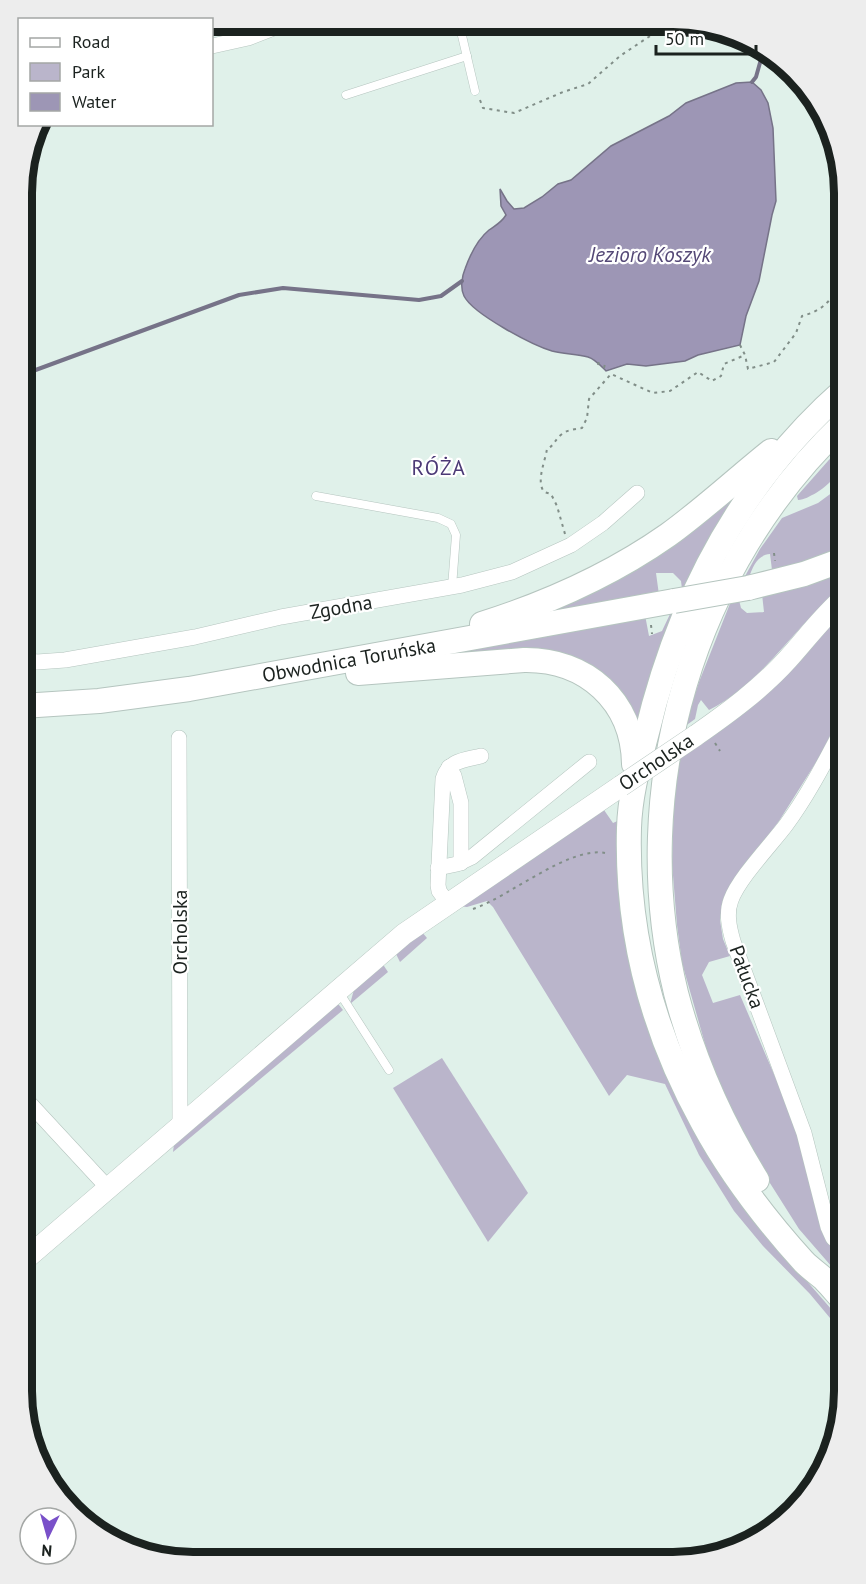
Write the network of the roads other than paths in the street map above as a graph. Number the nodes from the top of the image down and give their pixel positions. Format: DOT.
graph roads {
  1 [pos="264,32"];
  2 [pos="461,32"];
  3 [pos="213,46"];
  4 [pos="467,56"];
  5 [pos="475,91"];
  6 [pos="346,95"];
  7 [pos="834,399"];
  8 [pos="818,414"];
  9 [pos="834,434"];
  10 [pos="834,440"];
  11 [pos="808,461"];
  12 [pos="637,493"];
  13 [pos="316,496"];
  14 [pos="834,563"];
  15 [pos="452,587"];
  16 [pos="834,608"];
  17 [pos="358,659"];
  18 [pos="31,661"];
  19 [pos="245,679"];
  20 [pos="31,705"];
  21 [pos="179,738"];
  22 [pos="834,745"];
  23 [pos="481,756"];
  24 [pos="589,762"];
  25 [pos="449,767"];
  26 [pos="627,787"];
  27 [pos="461,863"];
  28 [pos="438,868"];
  29 [pos="448,903"];
  30 [pos="338,990"];
  31 [pos="389,1070"];
  32 [pos="31,1105"];
  33 [pos="180,1126"];
  34 [pos="108,1188"];
  35 [pos="834,1239"];
  36 [pos="31,1254"];
  37 [pos="826,1281"];
  38 [pos="834,1290"];
  1 -- 3 [label="street"];
  2 -- 4 [label="lane"];
  4 -- 5 [label="lane"];
  4 -- 6 [label="lane"];
  7 -- 8 [label="main road"];
  8 -- 17 [label="main road"];
  8 -- 26 [label="main road"];
  9 -- 11 [label="main road"];
  10 -- 11 [label="main road"];
  11 -- 37 [label="main road"];
  12 -- 15 [label="street, Zgodna"];
  13 -- 15 [label="lane"];
  14 -- 17 [label="main road, Obwodnica Toruńska, bridge"];
  15 -- 18 [label="street, Zgodna"];
  16 -- 26 [label="street, Orcholska, bridge"];
  17 -- 19 [label="main road, Obwodnica Toruńska"];
  19 -- 20 [label="main road, Obwodnica Toruńska"];
  19 -- 26 [label="main road"];
  21 -- 33 [label="street, Orcholska"];
  22 -- 35 [label="street, Pałucka"];
  23 -- 25 [label="street"];
  24 -- 27 [label="street, Orcholska"];
  25 -- 27 [label="street"];
  25 -- 28 [label="street"];
  26 -- 29 [label="street, Orcholska"];
  26 -- 37 [label="main road"];
  27 -- 28 [label="street, Orcholska"];
  28 -- 29 [label="street"];
  29 -- 30 [label="street, Orcholska"];
  30 -- 31 [label="lane"];
  30 -- 33 [label="street, Orcholska"];
  32 -- 34 [label="street"];
  33 -- 34 [label="street, Orcholska"];
  34 -- 36 [label="street, Orcholska"];
  37 -- 38 [label="main road"];
}
